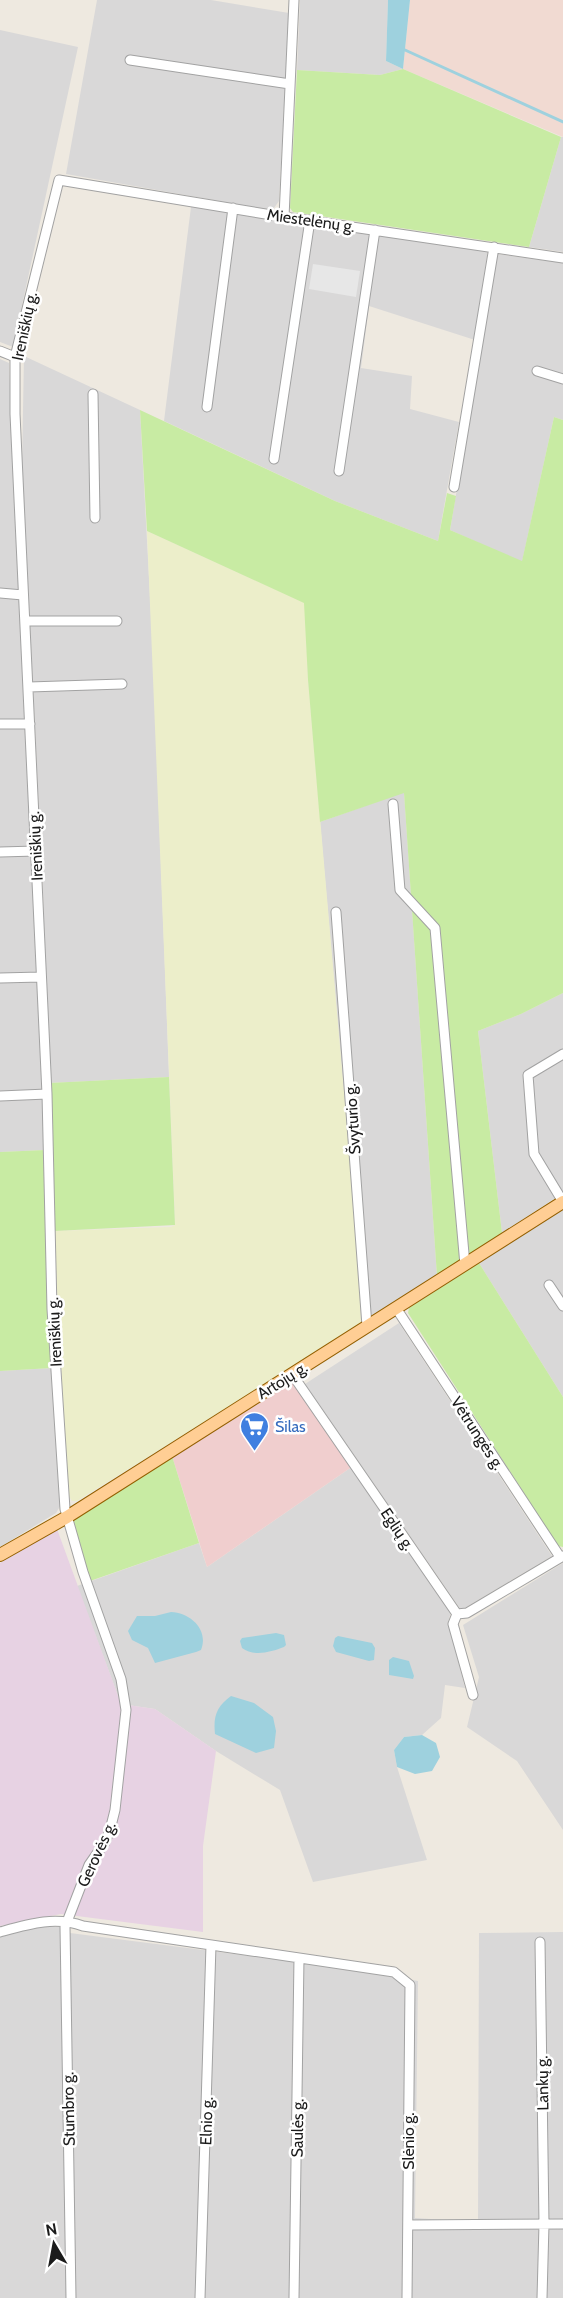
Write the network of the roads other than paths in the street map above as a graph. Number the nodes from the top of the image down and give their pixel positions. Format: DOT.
graph roads {
  1 [pos="294,0"];
  2 [pos="130,60"];
  3 [pos="290,84"];
  4 [pos="60,180"];
  5 [pos="233,208"];
  6 [pos="284,216"];
  7 [pos="310,220"];
  8 [pos="375,230"];
  9 [pos="494,247"];
  10 [pos="563,258"];
  11 [pos="0,351"];
  12 [pos="15,357"];
  13 [pos="537,371"];
  14 [pos="563,379"];
  15 [pos="93,393"];
  16 [pos="207,407"];
  17 [pos="274,459"];
  18 [pos="339,471"];
  19 [pos="454,487"];
  20 [pos="95,518"];
  21 [pos="0,593"];
  22 [pos="23,595"];
  23 [pos="25,621"];
  24 [pos="117,621"];
  25 [pos="122,684"];
  26 [pos="29,687"];
  27 [pos="0,724"];
  28 [pos="30,724"];
  29 [pos="393,804"];
  30 [pos="36,851"];
  31 [pos="0,852"];
  32 [pos="336,912"];
  33 [pos="42,977"];
  34 [pos="0,978"];
  35 [pos="563,1054"];
  36 [pos="47,1094"];
  37 [pos="0,1096"];
  38 [pos="559,1186"];
  39 [pos="562,1205"];
  40 [pos="465,1265"];
  41 [pos="549,1285"];
  42 [pos="563,1306"];
  43 [pos="396,1308"];
  44 [pos="367,1326"];
  45 [pos="292,1374"];
  46 [pos="66,1517"];
  47 [pos="0,1555"];
  48 [pos="562,1557"];
  49 [pos="457,1614"];
  50 [pos="472,1695"];
  51 [pos="68,1920"];
  52 [pos="0,1932"];
  53 [pos="540,1942"];
  54 [pos="211,1945"];
  55 [pos="299,1958"];
  56 [pos="544,2224"];
  57 [pos="563,2224"];
  58 [pos="408,2225"];
  59 [pos="71,2298"];
  60 [pos="201,2298"];
  61 [pos="294,2298"];
  62 [pos="407,2298"];
  63 [pos="542,2298"];
  1 -- 3 [label="street"];
  2 -- 3 [label="street"];
  3 -- 6 [label="street"];
  4 -- 5 [label="street, Miestelėnų g."];
  4 -- 12 [label="street, Ireniškių g."];
  5 -- 6 [label="street, Miestelėnų g."];
  5 -- 16 [label="street"];
  6 -- 7 [label="street, Miestelėnų g."];
  7 -- 8 [label="street, Miestelėnų g."];
  7 -- 17 [label="street"];
  8 -- 9 [label="street, Miestelėnų g."];
  8 -- 18 [label="street"];
  9 -- 10 [label="street, Miestelėnų g."];
  9 -- 19 [label="street"];
  11 -- 12 [label="street"];
  12 -- 22 [label="street, Ireniškių g."];
  13 -- 14 [label="street"];
  15 -- 20 [label="street"];
  21 -- 22 [label="street"];
  22 -- 23 [label="street, Ireniškių g."];
  23 -- 24 [label="street"];
  23 -- 26 [label="street, Ireniškių g."];
  25 -- 26 [label="street"];
  26 -- 28 [label="street, Ireniškių g."];
  27 -- 28 [label="street"];
  28 -- 30 [label="street, Ireniškių g."];
  29 -- 40 [label="street"];
  30 -- 31 [label="street"];
  30 -- 33 [label="street, Ireniškių g."];
  32 -- 44 [label="street, Švyturio g."];
  33 -- 34 [label="street"];
  33 -- 36 [label="street, Ireniškių g."];
  35 -- 38 [label="street"];
  36 -- 37 [label="street"];
  36 -- 46 [label="street, Ireniškių g."];
  38 -- 39 [label="street"];
  39 -- 40 [label="main road, Artojų g."];
  40 -- 43 [label="main road, Artojų g."];
  41 -- 42 [label="street"];
  43 -- 44 [label="main road, Artojų g."];
  43 -- 48 [label="street, Vėtrungės g."];
  44 -- 45 [label="main road, Artojų g."];
  45 -- 46 [label="main road, Artojų g."];
  45 -- 49 [label="street, Eglių g."];
  46 -- 47 [label="main road, Artojų g."];
  46 -- 51 [label="street, Gerovės g."];
  48 -- 49 [label="street"];
  49 -- 50 [label="street"];
  51 -- 52 [label="street"];
  51 -- 54 [label="street"];
  51 -- 59 [label="street, Stumbro g."];
  53 -- 56 [label="street, Lankų g."];
  54 -- 55 [label="street"];
  54 -- 60 [label="street, Elnio g."];
  55 -- 58 [label="street, Slėnio g."];
  55 -- 61 [label="street, Saulės g."];
  56 -- 57 [label="street"];
  56 -- 58 [label="street"];
  56 -- 63 [label="street, Lankų g."];
  58 -- 62 [label="street, Slėnio g."];
}
